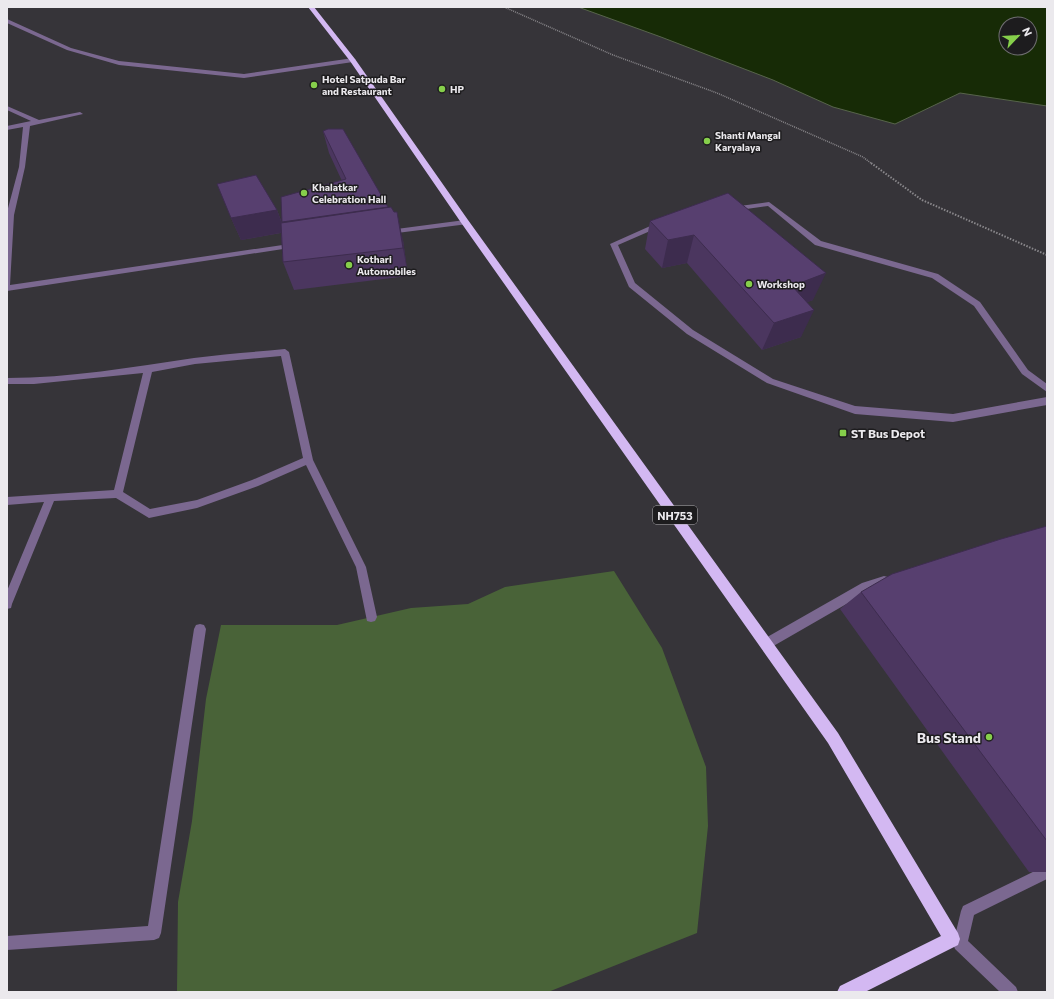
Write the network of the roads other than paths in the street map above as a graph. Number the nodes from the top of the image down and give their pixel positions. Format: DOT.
graph roads {
  1 [pos="311,7"];
  2 [pos="7,21"];
  3 [pos="353,60"];
  4 [pos="7,108"];
  5 [pos="80,114"];
  6 [pos="38,122"];
  7 [pos="28,124"];
  8 [pos="7,128"];
  9 [pos="725,210"];
  10 [pos="9,216"];
  11 [pos="465,222"];
  12 [pos="668,222"];
  13 [pos="383,233"];
  14 [pos="305,244"];
  15 [pos="7,282"];
  16 [pos="7,288"];
  17 [pos="148,369"];
  18 [pos="7,382"];
  19 [pos="1047,389"];
  20 [pos="1047,401"];
  21 [pos="308,460"];
  22 [pos="118,494"];
  23 [pos="51,497"];
  24 [pos="7,502"];
  25 [pos="894,578"];
  26 [pos="7,604"];
  27 [pos="371,617"];
  28 [pos="200,629"];
  29 [pos="766,644"];
  30 [pos="1047,872"];
  31 [pos="7,943"];
  32 [pos="846,992"];
  33 [pos="1011,992"];
  1 -- 3 [label="highway, NH753"];
  2 -- 3 [label="street"];
  3 -- 11 [label="highway, NH753"];
  4 -- 6 [label="street"];
  5 -- 6 [label="street"];
  6 -- 7 [label="street"];
  7 -- 8 [label="street"];
  7 -- 10 [label="street"];
  9 -- 19 [label="street"];
  10 -- 15 [label="street"];
  11 -- 13 [label="street"];
  11 -- 29 [label="highway, NH753"];
  12 -- 20 [label="street"];
  14 -- 16 [label="street"];
  17 -- 18 [label="street"];
  17 -- 21 [label="street"];
  17 -- 22 [label="street"];
  21 -- 22 [label="street"];
  21 -- 27 [label="street"];
  22 -- 23 [label="street"];
  23 -- 24 [label="street"];
  23 -- 26 [label="street"];
  25 -- 29 [label="street"];
  28 -- 31 [label="street"];
  29 -- 32 [label="highway, NH753"];
  30 -- 33 [label="street"];
}
